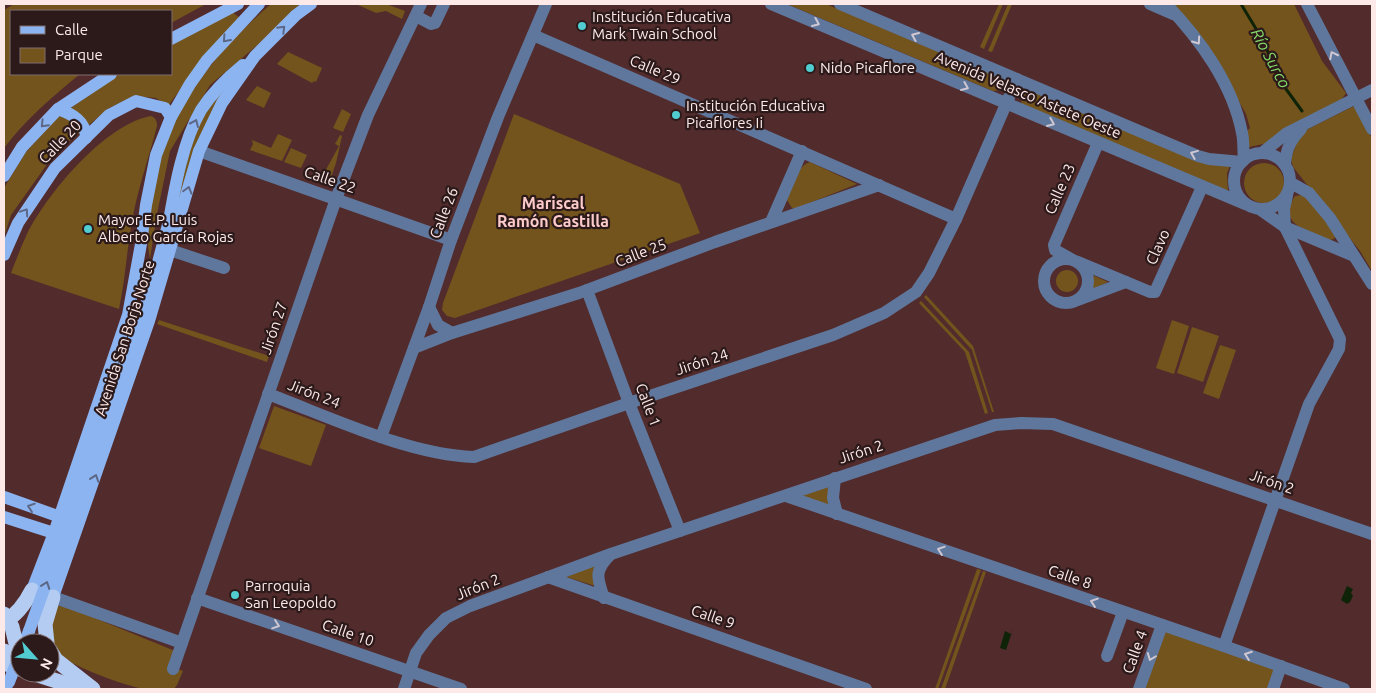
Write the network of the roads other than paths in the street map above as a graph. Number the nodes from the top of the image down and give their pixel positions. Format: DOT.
graph roads {
  1 [pos="238,4"];
  2 [pos="259,4"];
  3 [pos="311,4"];
  4 [pos="421,4"];
  5 [pos="444,4"];
  6 [pos="546,4"];
  7 [pos="771,4"];
  8 [pos="840,4"];
  9 [pos="1150,4"];
  10 [pos="1166,4"];
  11 [pos="1307,4"];
  12 [pos="416,16"];
  13 [pos="1179,17"];
  14 [pos="532,35"];
  15 [pos="172,39"];
  16 [pos="255,56"];
  17 [pos="109,75"];
  18 [pos="1017,79"];
  19 [pos="1372,90"];
  20 [pos="1356,98"];
  21 [pos="1006,104"];
  22 [pos="58,109"];
  23 [pos="171,117"];
  24 [pos="1307,122"];
  25 [pos="1372,129"];
  26 [pos="1243,135"];
  27 [pos="86,138"];
  28 [pos="1098,143"];
  29 [pos="199,151"];
  30 [pos="802,151"];
  31 [pos="1262,153"];
  32 [pos="1220,161"];
  33 [pos="1243,161"];
  34 [pos="1286,164"];
  35 [pos="4,176"];
  36 [pos="1291,183"];
  37 [pos="879,185"];
  38 [pos="1202,187"];
  39 [pos="1287,196"];
  40 [pos="336,199"];
  41 [pos="1244,204"];
  42 [pos="1261,210"];
  43 [pos="956,220"];
  44 [pos="770,222"];
  45 [pos="1285,227"];
  46 [pos="451,240"];
  47 [pos="170,250"];
  48 [pos="1055,250"];
  49 [pos="4,255"];
  50 [pos="1354,256"];
  51 [pos="1075,261"];
  52 [pos="224,268"];
  53 [pos="1126,282"];
  54 [pos="1372,284"];
  55 [pos="587,290"];
  56 [pos="1078,300"];
  57 [pos="429,307"];
  58 [pos="452,332"];
  59 [pos="414,348"];
  60 [pos="268,394"];
  61 [pos="629,403"];
  62 [pos="381,436"];
  63 [pos="835,478"];
  64 [pos="786,496"];
  65 [pos="4,497"];
  66 [pos="1274,500"];
  67 [pos="837,514"];
  68 [pos="4,516"];
  69 [pos="59,517"];
  70 [pos="80,524"];
  71 [pos="680,531"];
  72 [pos="54,532"];
  73 [pos="1372,534"];
  74 [pos="74,540"];
  75 [pos="611,554"];
  76 [pos="548,577"];
  77 [pos="32,590"];
  78 [pos="54,597"];
  79 [pos="197,598"];
  80 [pos="604,598"];
  81 [pos="1123,612"];
  82 [pos="4,614"];
  83 [pos="4,622"];
  84 [pos="1162,625"];
  85 [pos="14,633"];
  86 [pos="29,633"];
  87 [pos="46,633"];
  88 [pos="182,643"];
  89 [pos="1224,646"];
  90 [pos="1107,656"];
  91 [pos="60,663"];
  92 [pos="1280,666"];
  93 [pos="173,669"];
  94 [pos="410,672"];
  95 [pos="60,682"];
  96 [pos="81,689"];
  97 [pos="93,689"];
  98 [pos="404,689"];
  99 [pos="461,689"];
  100 [pos="866,689"];
  101 [pos="1139,689"];
  102 [pos="1273,689"];
  103 [pos="1344,689"];
  1 -- 15 [label="main road"];
  2 -- 23 [label="main road, Avenida San Borja Norte, one-way"];
  16 -- 3 [label="main road, Avenida San Borja Norte, one-way"];
  4 -- 12 [label="street, Jirón 27"];
  5 -- 12 [label="street"];
  6 -- 14 [label="street, Calle 26"];
  7 -- 21 [label="street, Avenida Velasco Astete Oeste, one-way"];
  18 -- 8 [label="street, Avenida Velasco Astete Oeste, one-way"];
  9 -- 13 [label="street"];
  10 -- 13 [label="street"];
  20 -- 11 [label="street, one-way"];
  12 -- 40 [label="street, Jirón 27"];
  13 -- 26 [label="street, one-way"];
  14 -- 30 [label="street, Calle 29"];
  14 -- 46 [label="street, Calle 26"];
  16 -- 29 [label="main road, Avenida San Borja Norte"];
  86 -- 16 [label="main road, one-way, bridge"];
  17 -- 22 [label="main road, Calle 20"];
  18 -- 21 [label="street, Jirón 24"];
  32 -- 18 [label="street, Avenida Velasco Astete Oeste, one-way"];
  19 -- 20 [label="street"];
  20 -- 24 [label="street"];
  20 -- 25 [label="street"];
  21 -- 28 [label="street, Avenida Velasco Astete Oeste, one-way"];
  21 -- 43 [label="street, Jirón 24"];
  22 -- 27 [label="main road"];
  22 -- 35 [label="main road, Calle 20, one-way"];
  23 -- 27 [label="main road, Calle 20"];
  23 -- 69 [label="main road, Avenida San Borja Norte"];
  24 -- 31 [label="street"];
  24 -- 34 [label="street"];
  26 -- 32 [label="street"];
  26 -- 33 [label="street"];
  49 -- 27 [label="main road, Calle 20, one-way"];
  28 -- 38 [label="street, Avenida Velasco Astete Oeste"];
  28 -- 48 [label="street, Calle 23"];
  29 -- 40 [label="street, Calle 22"];
  47 -- 29 [label="main road, Avenida San Borja Norte, one-way"];
  30 -- 37 [label="street, Calle 29"];
  30 -- 44 [label="street"];
  31 -- 33 [label="street"];
  31 -- 34 [label="street"];
  32 -- 33 [label="street, Avenida Velasco Astete Oeste"];
  33 -- 41 [label="street"];
  34 -- 36 [label="street"];
  36 -- 39 [label="street"];
  36 -- 50 [label="street"];
  37 -- 43 [label="street, Calle 29"];
  37 -- 44 [label="street, Calle 25"];
  38 -- 41 [label="street, Avenida Velasco Astete Oeste"];
  38 -- 53 [label="street, Clavo"];
  39 -- 42 [label="street"];
  39 -- 45 [label="street"];
  40 -- 46 [label="street, Calle 22"];
  40 -- 60 [label="street, Jirón 27"];
  41 -- 42 [label="street"];
  42 -- 45 [label="street"];
  43 -- 61 [label="street, Jirón 24"];
  44 -- 55 [label="street, Calle 25"];
  45 -- 50 [label="street"];
  45 -- 66 [label="street"];
  46 -- 57 [label="street, Calle 26"];
  47 -- 52 [label="street"];
  70 -- 47 [label="main road, Avenida San Borja Norte, one-way"];
  48 -- 51 [label="street, Clavo"];
  50 -- 54 [label="street"];
  51 -- 53 [label="street, Clavo"];
  51 -- 56 [label="street"];
  51 -- 56 [label="street"];
  53 -- 56 [label="street"];
  55 -- 58 [label="street, Calle 25"];
  55 -- 61 [label="street, Calle 1"];
  57 -- 58 [label="street"];
  57 -- 59 [label="street, Calle 26"];
  58 -- 59 [label="street, Calle 25"];
  59 -- 62 [label="street, Calle 26"];
  60 -- 62 [label="street, Jirón 24"];
  60 -- 79 [label="street, Jirón 27"];
  61 -- 62 [label="street, Jirón 24"];
  61 -- 71 [label="street, Calle 1"];
  63 -- 64 [label="street, Jirón 2"];
  63 -- 66 [label="street, Jirón 2"];
  63 -- 67 [label="street"];
  64 -- 67 [label="street, Calle 8"];
  64 -- 71 [label="street, Jirón 2"];
  69 -- 65 [label="main road, one-way"];
  66 -- 73 [label="street, Jirón 2"];
  66 -- 89 [label="street"];
  81 -- 67 [label="street, Calle 8, one-way"];
  68 -- 72 [label="main road"];
  69 -- 70 [label="main road"];
  69 -- 72 [label="main road, Avenida San Borja Norte"];
  70 -- 74 [label="main road, Avenida San Borja Norte"];
  71 -- 75 [label="street, Jirón 2"];
  72 -- 74 [label="main road"];
  72 -- 77 [label="main road, Avenida San Borja Norte"];
  74 -- 78 [label="main road, Avenida San Borja Norte"];
  75 -- 76 [label="street, Jirón 2"];
  75 -- 80 [label="street"];
  76 -- 80 [label="street, Calle 9"];
  76 -- 94 [label="street, Jirón 2"];
  77 -- 83 [label="highway"];
  78 -- 87 [label="highway"];
  78 -- 88 [label="street"];
  79 -- 88 [label="street, Jirón 27"];
  79 -- 94 [label="street, Calle 10, one-way"];
  80 -- 100 [label="street, Calle 9"];
  81 -- 84 [label="street, Calle 8"];
  81 -- 90 [label="street"];
  82 -- 85 [label="highway, bridge"];
  84 -- 89 [label="street, Calle 8"];
  84 -- 101 [label="street, Calle 4, one-way"];
  88 -- 93 [label="street, Jirón 27"];
  92 -- 89 [label="street, Calle 8, one-way"];
  91 -- 97 [label="highway"];
  92 -- 102 [label="street"];
  92 -- 103 [label="street, Calle 8"];
  94 -- 98 [label="street, Jirón 2"];
  94 -- 99 [label="street, Calle 10"];
  95 -- 96 [label="highway"];
}
